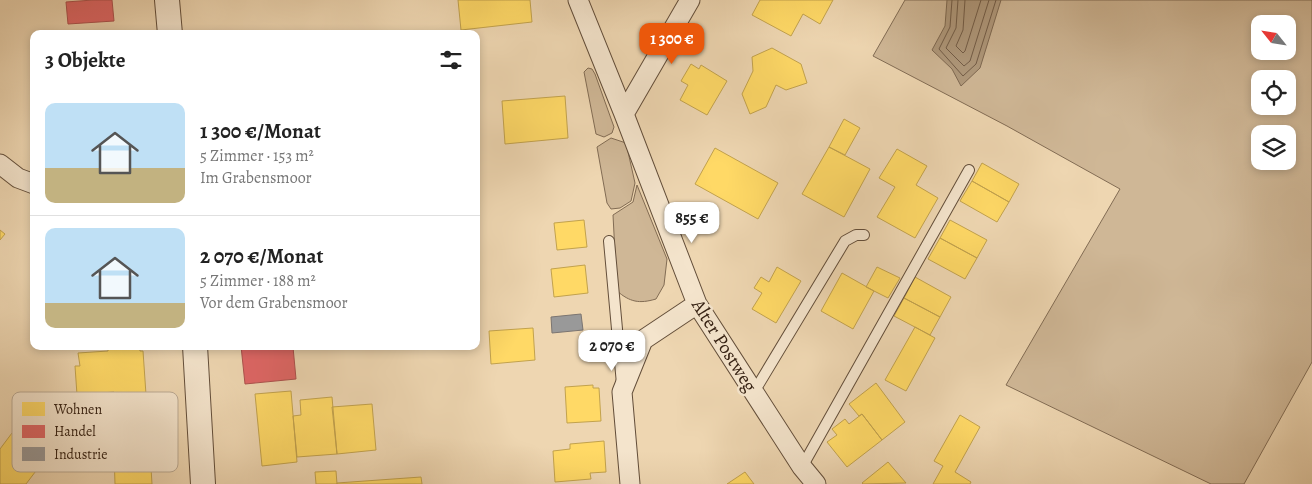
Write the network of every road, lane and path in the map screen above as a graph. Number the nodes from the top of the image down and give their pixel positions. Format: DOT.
graph roads {
  1 [pos="167,0"];
  2 [pos="578,0"];
  3 [pos="690,0"];
  4 [pos="170,30"];
  5 [pos="624,114"];
  6 [pos="0,164"];
  7 [pos="969,170"];
  8 [pos="30,182"];
  9 [pos="864,235"];
  10 [pos="609,241"];
  11 [pos="697,304"];
  12 [pos="195,350"];
  13 [pos="622,392"];
  14 [pos="754,392"];
  15 [pos="802,467"];
  16 [pos="204,484"];
  17 [pos="630,484"];
  18 [pos="816,484"];
  1 -- 4 [label="street"];
  2 -- 5 [label="street, Alter Postweg"];
  3 -- 5 [label="street"];
  5 -- 11 [label="street, Alter Postweg"];
  6 -- 8 [label="street"];
  7 -- 15 [label="lane"];
  9 -- 14 [label="lane"];
  10 -- 13 [label="lane"];
  11 -- 13 [label="street"];
  11 -- 14 [label="street, Alter Postweg"];
  12 -- 16 [label="street"];
  13 -- 17 [label="street"];
  14 -- 15 [label="street, Alter Postweg"];
  15 -- 18 [label="street, Alter Postweg"];
}
